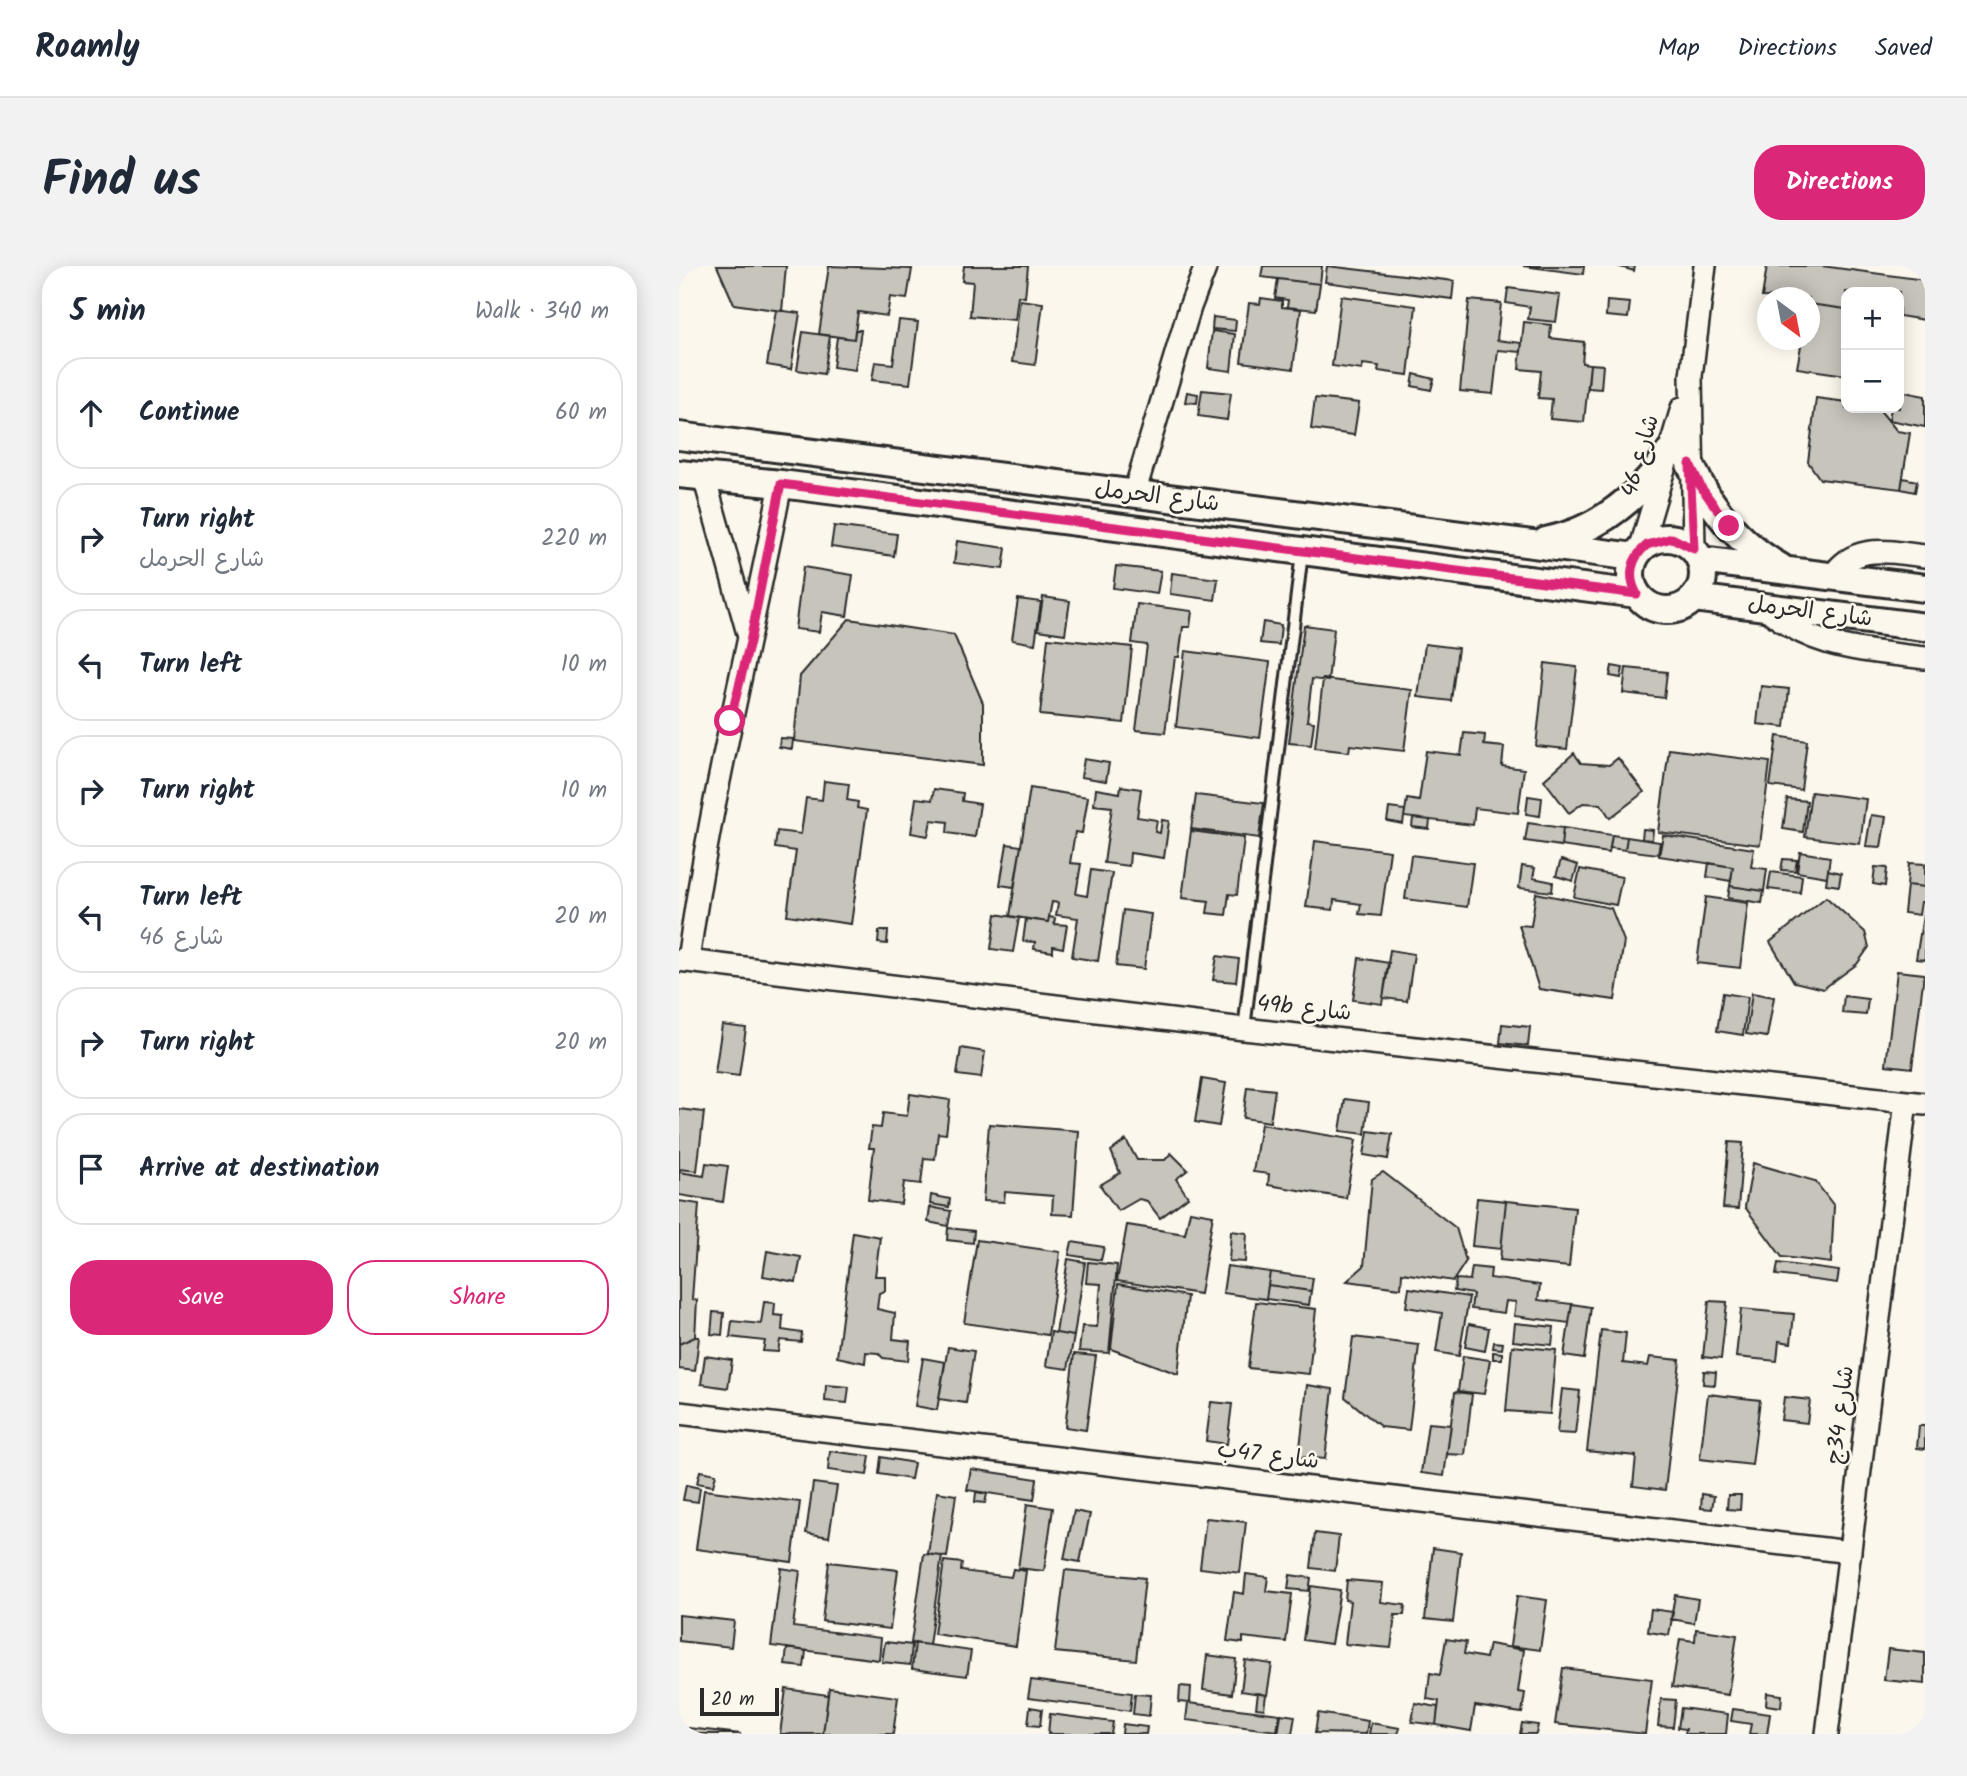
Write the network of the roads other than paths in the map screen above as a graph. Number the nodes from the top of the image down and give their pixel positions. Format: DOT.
graph roads {
  1 [pos="1206,266"];
  2 [pos="1705,266"];
  3 [pos="679,436"];
  4 [pos="1681,457"];
  5 [pos="691,475"];
  6 [pos="781,484"];
  7 [pos="1134,494"];
  8 [pos="1534,544"];
  9 [pos="1302,552"];
  10 [pos="1638,554"];
  11 [pos="1697,554"];
  12 [pos="1925,556"];
  13 [pos="1788,571"];
  14 [pos="1832,578"];
  15 [pos="1925,588"];
  16 [pos="1637,594"];
  17 [pos="1694,598"];
  18 [pos="1765,607"];
  19 [pos="1925,627"];
  20 [pos="750,642"];
  21 [pos="1925,658"];
  22 [pos="684,960"];
  23 [pos="1244,1029"];
  24 [pos="1916,1103"];
  25 [pos="679,1413"];
  26 [pos="1850,1552"];
  27 [pos="1827,1734"];
  1 -- 7 [label="street"];
  2 -- 4 [label="street, شارع 46"];
  3 -- 7 [label="street, شارع الحرمل"];
  4 -- 8 [label="street"];
  4 -- 10 [label="street, شارع 46"];
  4 -- 11 [label="street, شارع 46"];
  4 -- 13 [label="street"];
  5 -- 6 [label="street, شارع الحرمل"];
  5 -- 20 [label="street"];
  6 -- 9 [label="street, شارع الحرمل"];
  6 -- 20 [label="street"];
  7 -- 8 [label="street, شارع الحرمل"];
  8 -- 10 [label="street, شارع الحرمل"];
  9 -- 16 [label="street, شارع الحرمل"];
  9 -- 23 [label="lane"];
  10 -- 11 [label="street"];
  10 -- 16 [label="street"];
  11 -- 13 [label="street, شارع الحرمل"];
  11 -- 17 [label="street"];
  12 -- 14 [label="street"];
  13 -- 14 [label="street, شارع الحرمل"];
  14 -- 15 [label="street, شارع الحرمل"];
  16 -- 17 [label="street"];
  17 -- 18 [label="street, شارع الحرمل"];
  18 -- 19 [label="street, شارع الحرمل"];
  18 -- 21 [label="street"];
  20 -- 22 [label="street"];
  22 -- 23 [label="street, 49b شارع"];
  23 -- 24 [label="street, 49b شارع"];
  24 -- 26 [label="street, شارع 34ج"];
  25 -- 26 [label="street, شارع 47ب"];
  26 -- 27 [label="street, شارع 34ج"];
}
